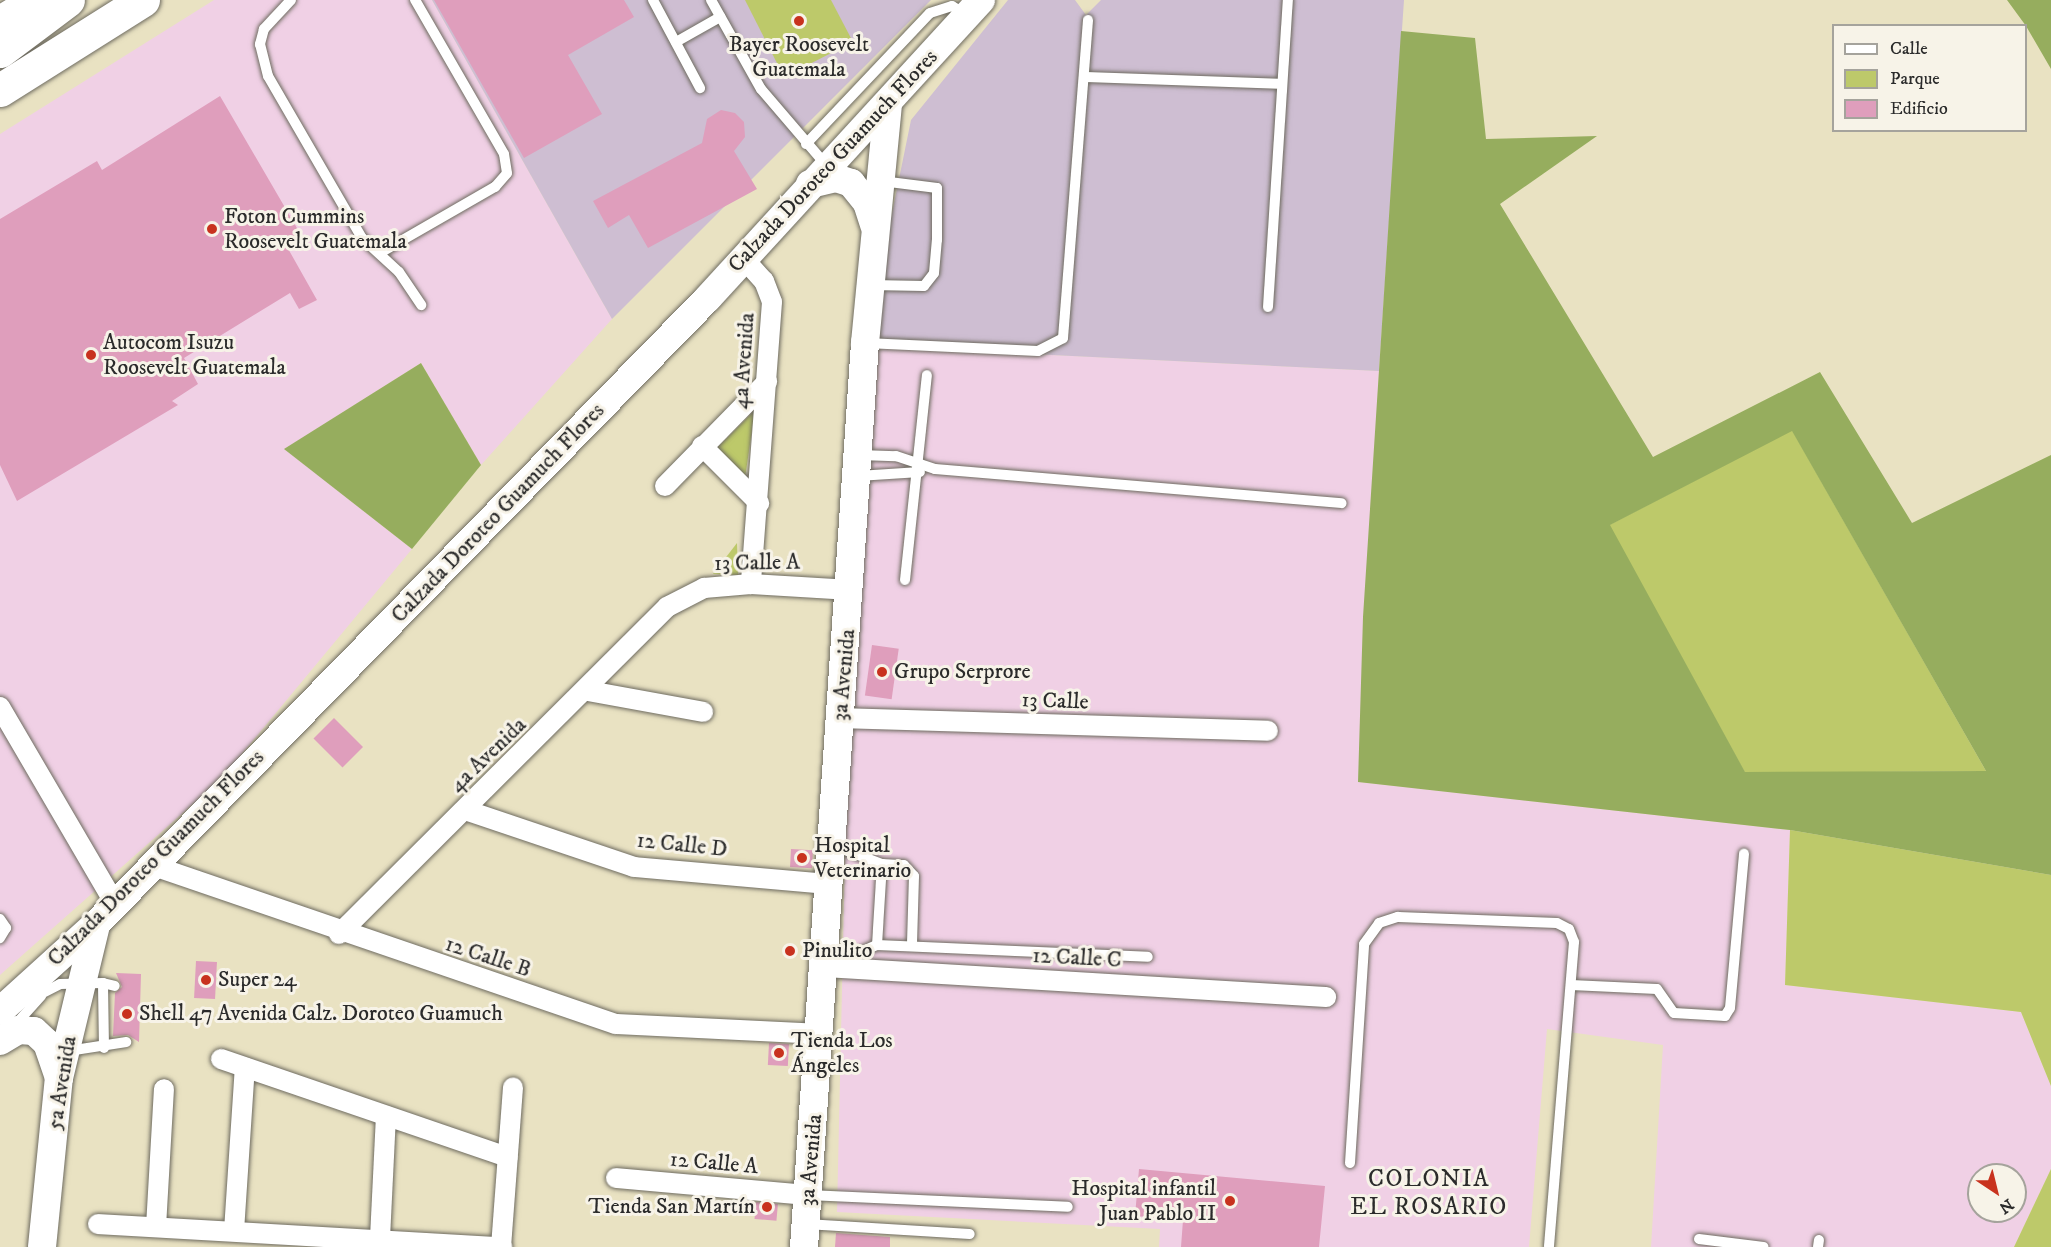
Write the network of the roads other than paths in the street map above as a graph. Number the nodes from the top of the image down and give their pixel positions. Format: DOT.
graph roads {
  1 [pos="36,0"];
  2 [pos="68,0"];
  3 [pos="143,0"];
  4 [pos="291,0"];
  5 [pos="415,0"];
  6 [pos="653,0"];
  7 [pos="711,0"];
  8 [pos="1288,0"];
  9 [pos="974,8"];
  10 [pos="720,17"];
  11 [pos="1088,20"];
  12 [pos="0,22"];
  13 [pos="675,42"];
  14 [pos="0,51"];
  15 [pos="1084,77"];
  16 [pos="1281,84"];
  17 [pos="700,88"];
  18 [pos="0,90"];
  19 [pos="888,103"];
  20 [pos="806,144"];
  21 [pos="819,175"];
  22 [pos="880,181"];
  23 [pos="875,233"];
  24 [pos="380,254"];
  25 [pos="743,258"];
  26 [pos="871,285"];
  27 [pos="421,305"];
  28 [pos="1268,307"];
  29 [pos="865,343"];
  30 [pos="927,375"];
  31 [pos="767,382"];
  32 [pos="702,446"];
  33 [pos="859,465"];
  34 [pos="917,468"];
  35 [pos="665,486"];
  36 [pos="759,503"];
  37 [pos="1342,503"];
  38 [pos="905,580"];
  39 [pos="751,584"];
  40 [pos="851,590"];
  41 [pos="668,607"];
  42 [pos="588,691"];
  43 [pos="0,707"];
  44 [pos="703,712"];
  45 [pos="840,718"];
  46 [pos="1268,731"];
  47 [pos="465,810"];
  48 [pos="832,844"];
  49 [pos="1744,854"];
  50 [pos="882,864"];
  51 [pos="151,866"];
  52 [pos="829,884"];
  53 [pos="106,913"];
  54 [pos="0,919"];
  55 [pos="339,934"];
  56 [pos="0,938"];
  57 [pos="877,945"];
  58 [pos="912,945"];
  59 [pos="1148,957"];
  60 [pos="825,967"];
  61 [pos="91,983"];
  62 [pos="1570,985"];
  63 [pos="115,986"];
  64 [pos="43,994"];
  65 [pos="1326,997"];
  66 [pos="1,1026"];
  67 [pos="822,1034"];
  68 [pos="126,1042"];
  69 [pos="104,1048"];
  70 [pos="221,1059"];
  71 [pos="62,1064"];
  72 [pos="245,1067"];
  73 [pos="513,1087"];
  74 [pos="164,1089"];
  75 [pos="386,1116"];
  76 [pos="508,1157"];
  77 [pos="1350,1163"];
  78 [pos="616,1178"];
  79 [pos="808,1195"];
  80 [pos="1068,1207"];
  81 [pos="99,1224"];
  82 [pos="156,1227"];
  83 [pos="234,1230"];
  84 [pos="970,1234"];
  85 [pos="805,1236"];
  86 [pos="380,1238"];
  87 [pos="1699,1239"];
  88 [pos="402,1243"];
  89 [pos="431,1244"];
  90 [pos="1719,1245"];
  91 [pos="42,1247"];
  92 [pos="502,1247"];
  93 [pos="1549,1247"];
  94 [pos="1764,1247"];
  1 -- 12 [label="highway"];
  2 -- 14 [label="highway"];
  3 -- 18 [label="highway"];
  4 -- 24 [label="lane"];
  5 -- 24 [label="lane"];
  6 -- 13 [label="lane"];
  7 -- 10 [label="lane"];
  8 -- 16 [label="lane"];
  9 -- 19 [label="main road, Calzada Doroteo Guamuch Flores"];
  9 -- 20 [label="lane"];
  10 -- 13 [label="lane"];
  10 -- 20 [label="lane"];
  11 -- 15 [label="lane"];
  13 -- 17 [label="lane"];
  15 -- 16 [label="lane"];
  15 -- 29 [label="lane"];
  16 -- 28 [label="lane"];
  19 -- 21 [label="main road, Calzada Doroteo Guamuch Flores"];
  19 -- 22 [label="main road, 3a Avenida"];
  20 -- 21 [label="lane"];
  21 -- 23 [label="main road"];
  21 -- 25 [label="main road, Calzada Doroteo Guamuch Flores"];
  22 -- 23 [label="main road, 3a Avenida"];
  22 -- 26 [label="lane"];
  23 -- 26 [label="main road, 3a Avenida"];
  24 -- 27 [label="lane"];
  25 -- 31 [label="street, 4a Avenida"];
  25 -- 51 [label="main road, Calzada Doroteo Guamuch Flores"];
  26 -- 29 [label="main road, 3a Avenida"];
  29 -- 33 [label="main road, 3a Avenida"];
  30 -- 34 [label="lane"];
  31 -- 32 [label="street"];
  31 -- 36 [label="street, 4a Avenida"];
  32 -- 35 [label="street"];
  32 -- 36 [label="street"];
  33 -- 34 [label="lane"];
  33 -- 34 [label="lane"];
  33 -- 40 [label="main road, 3a Avenida"];
  34 -- 37 [label="lane"];
  34 -- 38 [label="lane"];
  36 -- 39 [label="street, 4a Avenida"];
  39 -- 40 [label="street, 13 Calle A"];
  39 -- 41 [label="street, 13 Calle A"];
  40 -- 45 [label="main road, 3a Avenida"];
  41 -- 42 [label="street, 4a Avenida"];
  42 -- 44 [label="street"];
  42 -- 47 [label="street, 4a Avenida"];
  43 -- 53 [label="street"];
  45 -- 46 [label="street, 13 Calle"];
  45 -- 48 [label="main road, 3a Avenida"];
  47 -- 52 [label="street, 12 Calle D"];
  47 -- 55 [label="street, 4a Avenida"];
  48 -- 50 [label="lane"];
  48 -- 52 [label="main road, 3a Avenida"];
  49 -- 62 [label="lane"];
  50 -- 57 [label="lane"];
  50 -- 58 [label="lane"];
  51 -- 53 [label="main road, Calzada Doroteo Guamuch Flores"];
  51 -- 55 [label="street, 12 Calle B"];
  52 -- 60 [label="main road, 3a Avenida"];
  53 -- 61 [label="main road, 5a Avenida"];
  53 -- 66 [label="main road, Calzada Doroteo Guamuch Flores"];
  54 -- 56 [label="lane"];
  55 -- 67 [label="street, 12 Calle B"];
  57 -- 58 [label="lane"];
  57 -- 60 [label="lane"];
  58 -- 59 [label="lane"];
  60 -- 65 [label="street, 12 Calle C"];
  60 -- 67 [label="main road, 3a Avenida"];
  61 -- 63 [label="lane"];
  61 -- 64 [label="lane"];
  61 -- 69 [label="lane"];
  61 -- 71 [label="main road, 5a Avenida"];
  62 -- 77 [label="lane"];
  62 -- 93 [label="lane"];
  64 -- 66 [label="lane"];
  64 -- 66 [label="lane"];
  66 -- 71 [label="main road"];
  67 -- 79 [label="main road, 3a Avenida"];
  68 -- 69 [label="lane"];
  69 -- 71 [label="lane"];
  70 -- 72 [label="street"];
  71 -- 91 [label="main road, 5a Avenida"];
  72 -- 75 [label="street"];
  72 -- 83 [label="street"];
  73 -- 76 [label="street"];
  74 -- 82 [label="street"];
  75 -- 76 [label="street"];
  75 -- 86 [label="street"];
  76 -- 92 [label="street"];
  78 -- 79 [label="street, 12 Calle A"];
  79 -- 80 [label="lane"];
  79 -- 85 [label="main road, 3a Avenida"];
  81 -- 82 [label="street"];
  82 -- 83 [label="street"];
  83 -- 86 [label="street"];
  84 -- 85 [label="lane"];
  86 -- 88 [label="street"];
  87 -- 90 [label="lane"];
  88 -- 89 [label="street"];
  89 -- 92 [label="street"];
  90 -- 94 [label="lane"];
}
